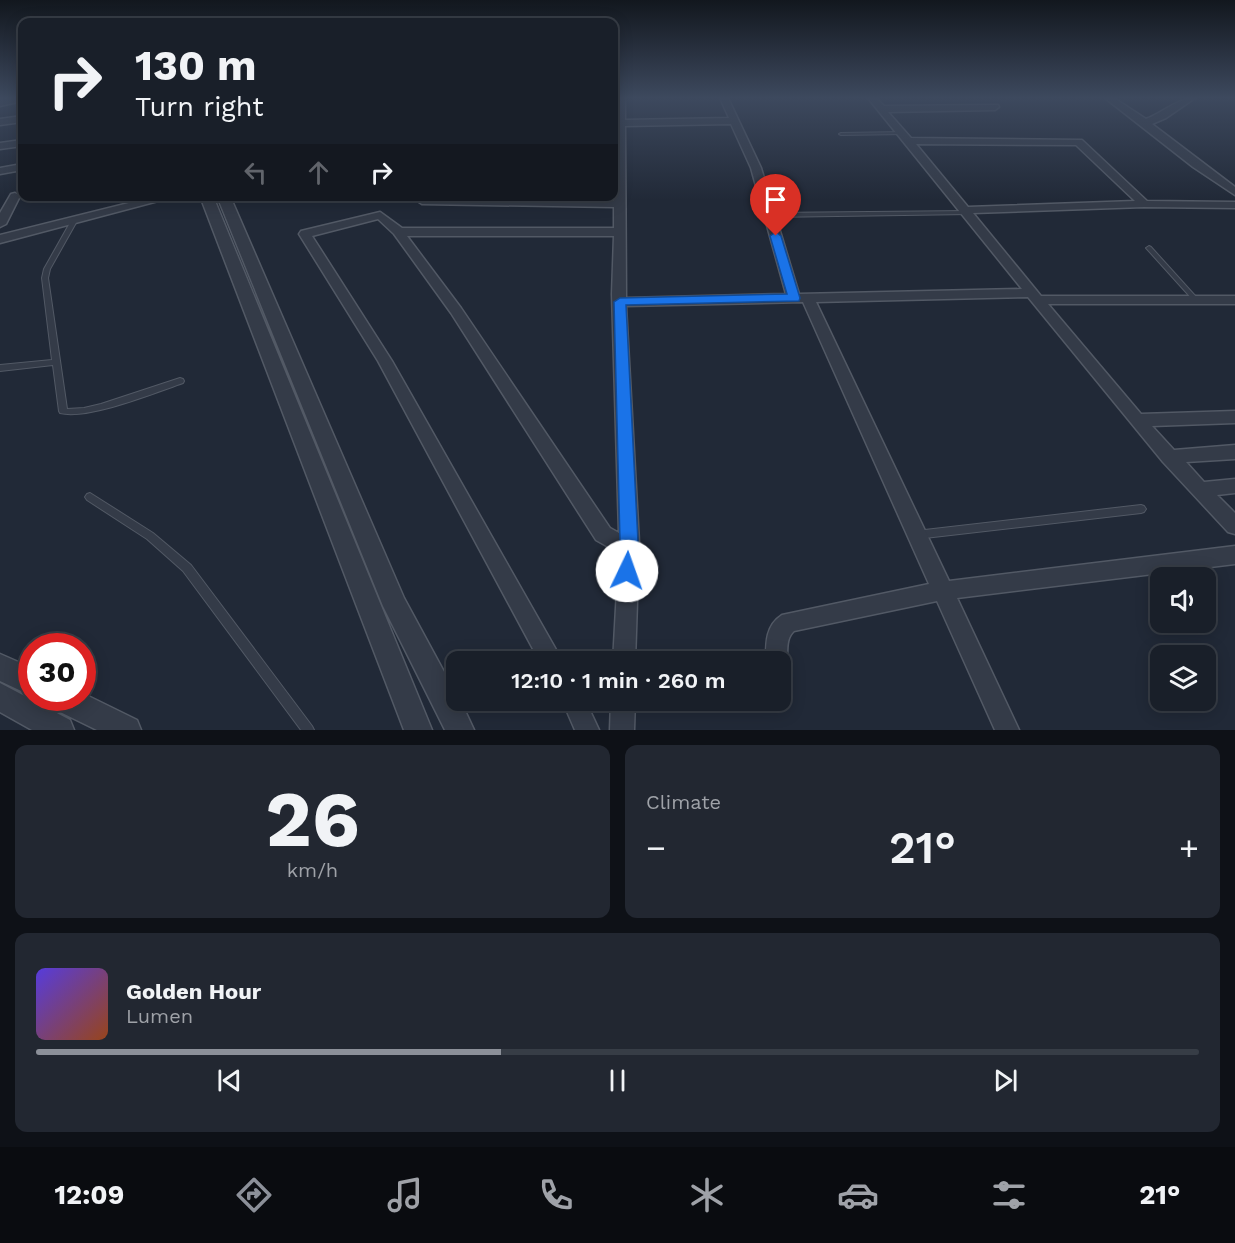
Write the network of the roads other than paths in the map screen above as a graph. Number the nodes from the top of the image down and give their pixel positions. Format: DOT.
graph roads {
  1 [pos="619,132"];
  2 [pos="740,132"];
  3 [pos="902,132"];
  4 [pos="1156,132"];
  5 [pos="841,134"];
  6 [pos="906,137"];
  7 [pos="18,144"];
  8 [pos="0,146"];
  9 [pos="618,157"];
  10 [pos="18,168"];
  11 [pos="0,171"];
  12 [pos="618,184"];
  13 [pos="1235,192"];
  14 [pos="18,196"];
  15 [pos="18,197"];
  16 [pos="0,199"];
  17 [pos="151,201"];
  18 [pos="208,201"];
  19 [pos="225,201"];
  20 [pos="422,201"];
  21 [pos="621,204"];
  22 [pos="1144,204"];
  23 [pos="1235,205"];
  24 [pos="967,212"];
  25 [pos="770,215"];
  26 [pos="74,221"];
  27 [pos="0,224"];
  28 [pos="399,232"];
  29 [pos="620,232"];
  30 [pos="0,239"];
  31 [pos="1149,248"];
  32 [pos="1034,297"];
  33 [pos="801,298"];
  34 [pos="1196,300"];
  35 [pos="1235,300"];
  36 [pos="620,302"];
  37 [pos="55,362"];
  38 [pos="0,368"];
  39 [pos="180,381"];
  40 [pos="1235,417"];
  41 [pos="1137,420"];
  42 [pos="1235,452"];
  43 [pos="1169,457"];
  44 [pos="1235,486"];
  45 [pos="1200,490"];
  46 [pos="90,497"];
  47 [pos="1141,509"];
  48 [pos="1231,518"];
  49 [pos="915,535"];
  50 [pos="628,548"];
  51 [pos="1235,555"];
  52 [pos="941,591"];
  53 [pos="546,651"];
  54 [pos="624,651"];
  55 [pos="777,651"];
  56 [pos="0,667"];
  57 [pos="18,676"];
  58 [pos="0,697"];
  59 [pos="88,711"];
  60 [pos="578,711"];
  61 [pos="623,711"];
  62 [pos="60,730"];
  63 [pos="127,730"];
  64 [pos="308,730"];
  65 [pos="418,730"];
  66 [pos="460,730"];
  67 [pos="587,730"];
  68 [pos="622,730"];
  69 [pos="1007,730"];
  1 -- 9 [label="street"];
  2 -- 25 [label="street"];
  3 -- 6 [label="street"];
  4 -- 13 [label="street"];
  5 -- 6 [label="lane"];
  6 -- 22 [label="street"];
  6 -- 24 [label="street"];
  7 -- 8 [label="street"];
  10 -- 11 [label="street"];
  12 -- 21 [label="street"];
  14 -- 16 [label="street"];
  15 -- 27 [label="street"];
  17 -- 26 [label="street"];
  18 -- 65 [label="street"];
  19 -- 66 [label="street"];
  20 -- 21 [label="street"];
  21 -- 29 [label="street"];
  22 -- 23 [label="street"];
  22 -- 24 [label="street"];
  24 -- 25 [label="lane"];
  24 -- 32 [label="street"];
  25 -- 33 [label="street"];
  26 -- 30 [label="street"];
  26 -- 37 [label="lane"];
  28 -- 29 [label="street"];
  28 -- 50 [label="street"];
  28 -- 53 [label="street"];
  29 -- 36 [label="street"];
  31 -- 34 [label="lane"];
  32 -- 33 [label="street"];
  32 -- 34 [label="street"];
  32 -- 41 [label="street"];
  33 -- 36 [label="street"];
  33 -- 49 [label="street"];
  34 -- 35 [label="street"];
  36 -- 50 [label="street"];
  37 -- 38 [label="lane"];
  37 -- 39 [label="lane"];
  40 -- 41 [label="street"];
  41 -- 43 [label="street"];
  42 -- 43 [label="street"];
  43 -- 45 [label="street"];
  44 -- 45 [label="street"];
  45 -- 48 [label="street"];
  46 -- 64 [label="lane"];
  47 -- 49 [label="lane"];
  49 -- 52 [label="street"];
  50 -- 54 [label="street"];
  51 -- 52 [label="street"];
  52 -- 55 [label="street"];
  52 -- 69 [label="street"];
  56 -- 57 [label="street"];
  58 -- 62 [label="street"];
  59 -- 63 [label="street"];
  60 -- 67 [label="street"];
  61 -- 68 [label="street"];
}
